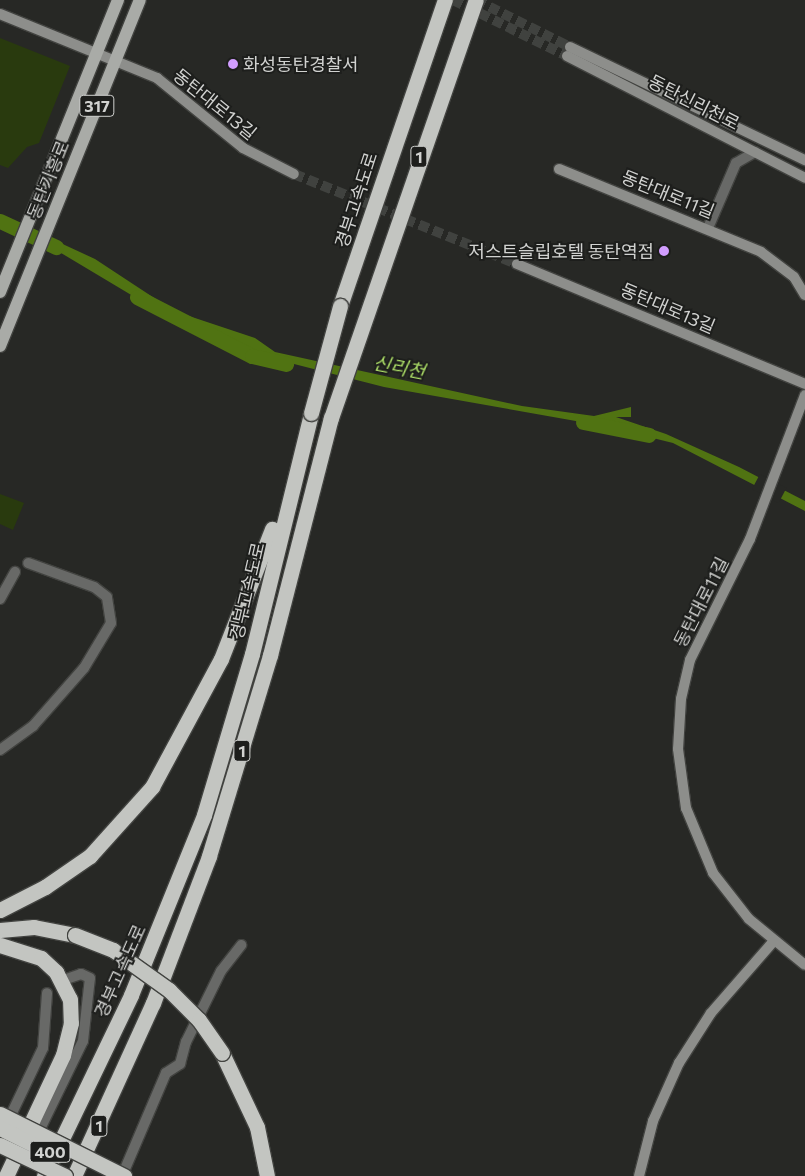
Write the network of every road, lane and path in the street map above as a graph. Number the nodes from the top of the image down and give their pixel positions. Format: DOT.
graph roads {
  1 [pos="118,0"];
  2 [pos="140,0"];
  3 [pos="445,0"];
  4 [pos="476,0"];
  5 [pos="0,14"];
  6 [pos="97,53"];
  7 [pos="116,60"];
  8 [pos="755,152"];
  9 [pos="805,160"];
  10 [pos="559,169"];
  11 [pos="294,174"];
  12 [pos="805,178"];
  13 [pos="708,228"];
  14 [pos="517,264"];
  15 [pos="6,274"];
  16 [pos="0,292"];
  17 [pos="805,295"];
  18 [pos="0,346"];
  19 [pos="805,384"];
  20 [pos="805,394"];
  21 [pos="293,472"];
  22 [pos="28,563"];
  23 [pos="15,572"];
  24 [pos="0,600"];
  25 [pos="0,750"];
  26 [pos="0,910"];
  27 [pos="0,930"];
  28 [pos="773,942"];
  29 [pos="0,945"];
  30 [pos="241,945"];
  31 [pos="805,965"];
  32 [pos="64,980"];
  33 [pos="47,993"];
  34 [pos="0,1114"];
  35 [pos="0,1128"];
  36 [pos="41,1128"];
  37 [pos="0,1138"];
  38 [pos="0,1145"];
  39 [pos="6,1176"];
  40 [pos="44,1176"];
  41 [pos="65,1176"];
  42 [pos="74,1176"];
  43 [pos="101,1176"];
  44 [pos="123,1176"];
  45 [pos="267,1176"];
  46 [pos="639,1176"];
  1 -- 6 [label="main road, 동탄기흥로 / 317"];
  2 -- 7 [label="main road, 동탄기흥로 / 317"];
  3 -- 21 [label="highway, 경부고속도로 / 1, bridge"];
  4 -- 42 [label="highway, 경부고속도로 / 1"];
  5 -- 6 [label="street, 동탄대로13길"];
  6 -- 7 [label="street, 동탄대로13길"];
  6 -- 15 [label="main road, 동탄기흥로 / 317"];
  7 -- 11 [label="street, 동탄대로13길"];
  7 -- 18 [label="main road, 동탄기흥로 / 317"];
  8 -- 9 [label="street, 동탄신리천로"];
  8 -- 12 [label="street, 동탄신리천로"];
  8 -- 13 [label="street"];
  10 -- 13 [label="street, 동탄대로11길"];
  13 -- 17 [label="street, 동탄대로11길"];
  14 -- 19 [label="street, 동탄대로13길"];
  15 -- 16 [label="main road, 동탄기흥로 / 317"];
  20 -- 28 [label="street, 동탄대로11길"];
  21 -- 26 [label="highway"];
  21 -- 40 [label="highway, 경부고속도로 / 1"];
  22 -- 25 [label="street"];
  23 -- 24 [label="street"];
  27 -- 45 [label="highway, bridge"];
  28 -- 31 [label="street, 동탄대로11길"];
  28 -- 46 [label="street"];
  29 -- 39 [label="highway"];
  30 -- 44 [label="street"];
  32 -- 36 [label="street"];
  33 -- 37 [label="street"];
  34 -- 44 [label="highway, bridge"];
  35 -- 43 [label="highway, 400, bridge"];
  38 -- 41 [label="highway, 400, bridge"];
}
